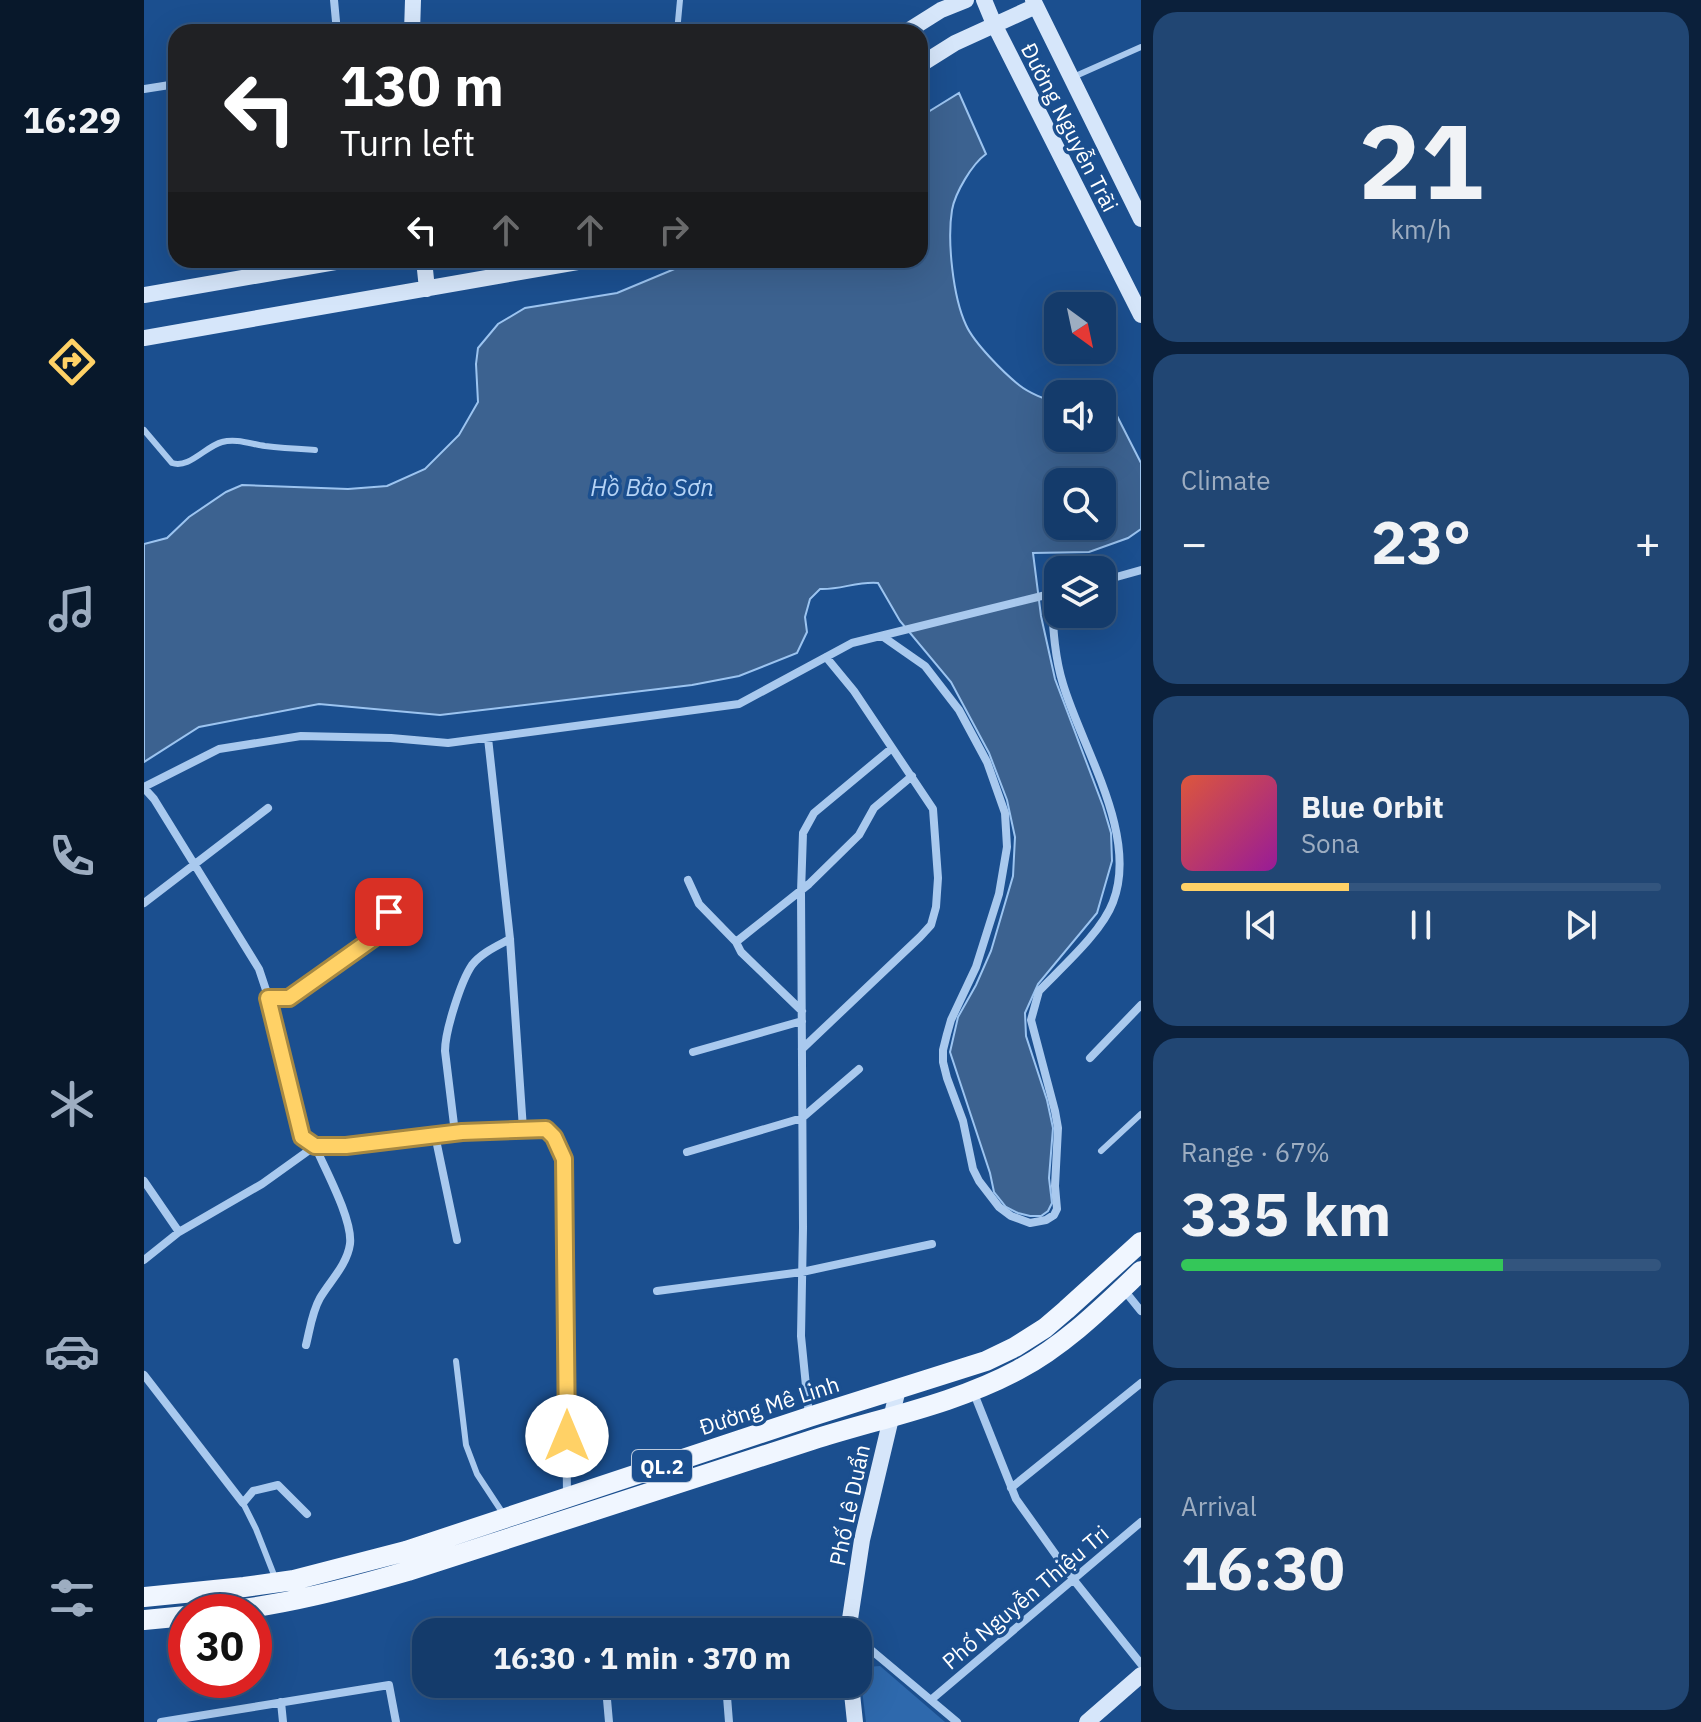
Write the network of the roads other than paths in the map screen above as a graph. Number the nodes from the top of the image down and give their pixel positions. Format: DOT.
graph roads {
  1 [pos="334,0"];
  2 [pos="680,0"];
  3 [pos="966,0"];
  4 [pos="984,0"];
  5 [pos="1034,3"];
  6 [pos="336,24"];
  7 [pos="678,24"];
  8 [pos="919,24"];
  9 [pos="994,24"];
  10 [pos="1141,47"];
  11 [pos="928,60"];
  12 [pos="1071,78"];
  13 [pos="168,85"];
  14 [pos="144,89"];
  15 [pos="1141,219"];
  16 [pos="301,268"];
  17 [pos="425,268"];
  18 [pos="544,268"];
  19 [pos="427,289"];
  20 [pos="144,295"];
  21 [pos="1141,315"];
  22 [pos="144,338"];
  23 [pos="144,430"];
  24 [pos="155,442"];
  25 [pos="144,446"];
  26 [pos="315,450"];
  27 [pos="1141,570"];
  28 [pos="1116,577"];
  29 [pos="1044,595"];
  30 [pos="1053,628"];
  31 [pos="882,636"];
  32 [pos="826,657"];
  33 [pos="488,738"];
  34 [pos="892,748"];
  35 [pos="912,776"];
  36 [pos="144,787"];
  37 [pos="268,808"];
  38 [pos="194,865"];
  39 [pos="688,880"];
  40 [pos="375,885"];
  41 [pos="801,892"];
  42 [pos="144,903"];
  43 [pos="510,939"];
  44 [pos="736,942"];
  45 [pos="268,998"];
  46 [pos="1141,1005"];
  47 [pos="802,1011"];
  48 [pos="802,1021"];
  49 [pos="802,1049"];
  50 [pos="693,1052"];
  51 [pos="1090,1058"];
  52 [pos="859,1069"];
  53 [pos="1141,1114"];
  54 [pos="802,1118"];
  55 [pos="523,1129"];
  56 [pos="455,1133"];
  57 [pos="435,1135"];
  58 [pos="315,1146"];
  59 [pos="1101,1151"];
  60 [pos="687,1152"];
  61 [pos="144,1181"];
  62 [pos="179,1232"];
  63 [pos="457,1240"];
  64 [pos="1141,1242"];
  65 [pos="932,1244"];
  66 [pos="144,1260"];
  67 [pos="1141,1271"];
  68 [pos="802,1272"];
  69 [pos="1123,1288"];
  70 [pos="657,1291"];
  71 [pos="1141,1311"];
  72 [pos="306,1345"];
  73 [pos="456,1361"];
  74 [pos="144,1375"];
  75 [pos="1141,1383"];
  76 [pos="898,1389"];
  77 [pos="972,1390"];
  78 [pos="890,1416"];
  79 [pos="809,1417"];
  80 [pos="1011,1488"];
  81 [pos="567,1498"];
  82 [pos="243,1503"];
  83 [pos="307,1514"];
  84 [pos="506,1518"];
  85 [pos="1141,1522"];
  86 [pos="1073,1579"];
  87 [pos="277,1583"];
  88 [pos="144,1597"];
  89 [pos="272,1604"];
  90 [pos="168,1618"];
  91 [pos="850,1618"];
  92 [pos="144,1620"];
  93 [pos="872,1652"];
  94 [pos="1141,1664"];
  95 [pos="1141,1675"];
  96 [pos="607,1698"];
  97 [pos="727,1698"];
  98 [pos="852,1698"];
  99 [pos="932,1699"];
  100 [pos="281,1702"];
  101 [pos="161,1722"];
  102 [pos="283,1722"];
  103 [pos="396,1722"];
  104 [pos="609,1722"];
  105 [pos="729,1722"];
  106 [pos="855,1722"];
  107 [pos="957,1722"];
  108 [pos="1087,1722"];
  1 -- 6 [label="street"];
  2 -- 7 [label="lane"];
  3 -- 8 [label="main road"];
  4 -- 9 [label="main road, Đường Nguyễn Trãi"];
  5 -- 9 [label="main road"];
  5 -- 12 [label="main road, Đường Nguyễn Trãi"];
  9 -- 11 [label="main road"];
  9 -- 21 [label="main road, Đường Nguyễn Trãi"];
  10 -- 12 [label="lane"];
  12 -- 15 [label="main road, Đường Nguyễn Trãi"];
  13 -- 14 [label="street"];
  16 -- 20 [label="main road"];
  17 -- 19 [label="main road"];
  18 -- 19 [label="main road"];
  19 -- 22 [label="main road"];
  23 -- 24 [label="lane"];
  24 -- 25 [label="lane"];
  24 -- 26 [label="lane"];
  27 -- 28 [label="street"];
  29 -- 31 [label="street"];
  30 -- 31 [label="street"];
  31 -- 32 [label="street"];
  32 -- 33 [label="street"];
  32 -- 34 [label="street"];
  33 -- 36 [label="street"];
  33 -- 43 [label="street"];
  34 -- 35 [label="street"];
  34 -- 41 [label="street"];
  35 -- 41 [label="street"];
  35 -- 49 [label="street"];
  36 -- 38 [label="street"];
  37 -- 38 [label="street"];
  38 -- 42 [label="street"];
  38 -- 45 [label="street"];
  39 -- 44 [label="street"];
  40 -- 45 [label="street"];
  41 -- 44 [label="street"];
  41 -- 47 [label="street"];
  43 -- 55 [label="street"];
  43 -- 56 [label="street"];
  44 -- 47 [label="street"];
  45 -- 58 [label="street"];
  46 -- 51 [label="street"];
  47 -- 48 [label="street"];
  48 -- 49 [label="street"];
  48 -- 50 [label="street"];
  49 -- 54 [label="street"];
  52 -- 54 [label="street"];
  53 -- 59 [label="lane"];
  54 -- 60 [label="street"];
  54 -- 68 [label="street"];
  55 -- 56 [label="street"];
  55 -- 81 [label="street"];
  56 -- 57 [label="street"];
  57 -- 58 [label="street"];
  57 -- 63 [label="street"];
  58 -- 62 [label="street"];
  58 -- 72 [label="street"];
  61 -- 62 [label="street"];
  62 -- 66 [label="street"];
  64 -- 76 [label="main road, Đường Mê Linh / QL.2"];
  65 -- 68 [label="street"];
  67 -- 69 [label="main road, QL.2"];
  68 -- 70 [label="street"];
  68 -- 79 [label="street"];
  69 -- 71 [label="street"];
  69 -- 77 [label="main road, QL.2"];
  73 -- 84 [label="lane"];
  74 -- 82 [label="street"];
  75 -- 80 [label="street"];
  76 -- 78 [label="main road, Phố Lê Duẩn"];
  76 -- 79 [label="main road, Đường Mê Linh / QL.2"];
  77 -- 78 [label="main road, QL.2"];
  77 -- 80 [label="street"];
  78 -- 89 [label="main road, QL.2"];
  78 -- 91 [label="main road, Phố Lê Duẩn"];
  79 -- 81 [label="main road, Đường Mê Linh / QL.2"];
  80 -- 86 [label="street"];
  81 -- 84 [label="main road, Đường Mê Linh / QL.2"];
  82 -- 83 [label="street"];
  82 -- 87 [label="lane"];
  84 -- 87 [label="main road, Đường Mê Linh / QL.2"];
  85 -- 86 [label="street, Phố Nguyễn Thiệu Tri"];
  86 -- 94 [label="street"];
  86 -- 99 [label="street, Phố Nguyễn Thiệu Tri"];
  87 -- 88 [label="main road, Đường Mê Linh / QL.2"];
  90 -- 92 [label="main road"];
  93 -- 99 [label="street"];
  95 -- 108 [label="main road"];
  96 -- 104 [label="street"];
  97 -- 105 [label="street"];
  98 -- 106 [label="main road"];
  99 -- 107 [label="street"];
  100 -- 101 [label="street"];
  100 -- 102 [label="street"];
  100 -- 103 [label="street"];
}
